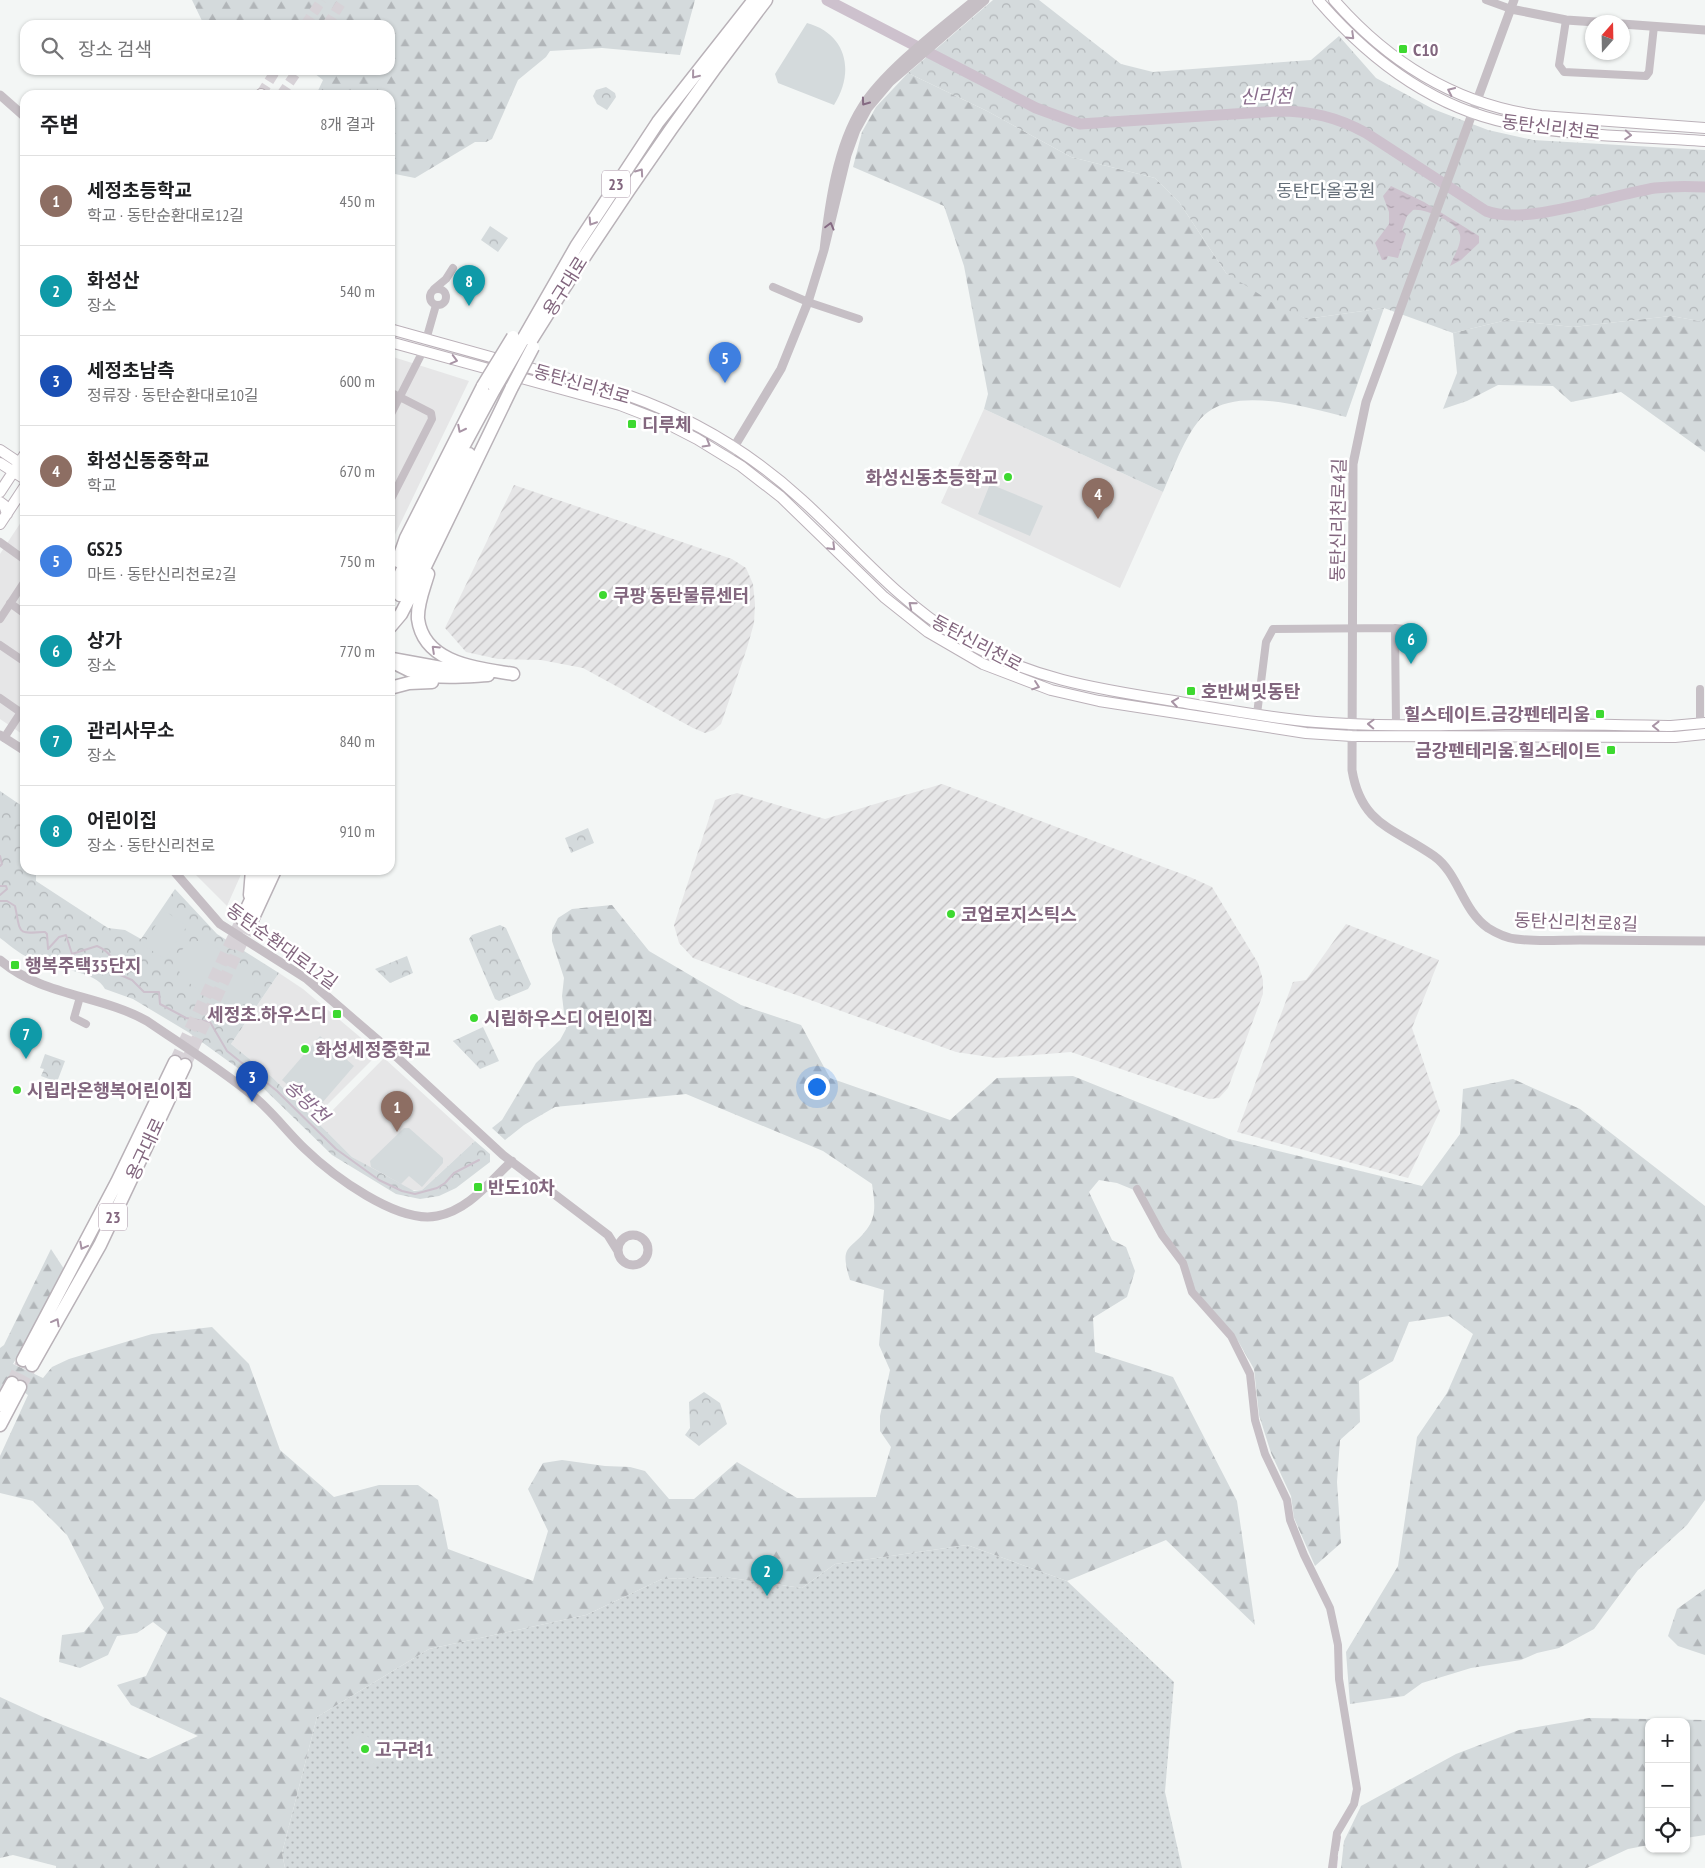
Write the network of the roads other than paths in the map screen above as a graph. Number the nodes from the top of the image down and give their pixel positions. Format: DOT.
graph roads {
  1 [pos="754,0"];
  2 [pos="766,0"];
  3 [pos="1318,0"];
  4 [pos="1334,0"];
  5 [pos="1486,0"];
  6 [pos="978,2"];
  7 [pos="1512,4"];
  8 [pos="1566,20"];
  9 [pos="1585,21"];
  10 [pos="1630,24"];
  11 [pos="1654,26"];
  12 [pos="1705,30"];
  13 [pos="729,40"];
  14 [pos="0,95"];
  15 [pos="1477,101"];
  16 [pos="20,113"];
  17 [pos="1472,113"];
  18 [pos="1705,128"];
  19 [pos="1705,141"];
  20 [pos="453,268"];
  21 [pos="446,279"];
  22 [pos="773,287"];
  23 [pos="434,289"];
  24 [pos="445,292"];
  25 [pos="808,302"];
  26 [pos="436,305"];
  27 [pos="543,312"];
  28 [pos="859,319"];
  29 [pos="395,331"];
  30 [pos="426,340"];
  31 [pos="395,343"];
  32 [pos="524,343"];
  33 [pos="423,351"];
  34 [pos="497,390"];
  35 [pos="395,394"];
  36 [pos="400,396"];
  37 [pos="395,406"];
  38 [pos="734,447"];
  39 [pos="0,450"];
  40 [pos="728,457"];
  41 [pos="0,463"];
  42 [pos="20,463"];
  43 [pos="20,464"];
  44 [pos="20,465"];
  45 [pos="395,491"];
  46 [pos="0,492"];
  47 [pos="20,494"];
  48 [pos="0,502"];
  49 [pos="7,514"];
  50 [pos="0,524"];
  51 [pos="439,537"];
  52 [pos="406,538"];
  53 [pos="0,542"];
  54 [pos="395,552"];
  55 [pos="20,556"];
  56 [pos="395,586"];
  57 [pos="20,588"];
  58 [pos="395,588"];
  59 [pos="10,603"];
  60 [pos="20,610"];
  61 [pos="0,619"];
  62 [pos="395,621"];
  63 [pos="1353,628"];
  64 [pos="1395,628"];
  65 [pos="1405,629"];
  66 [pos="0,645"];
  67 [pos="20,659"];
  68 [pos="395,663"];
  69 [pos="513,674"];
  70 [pos="395,687"];
  71 [pos="1700,689"];
  72 [pos="0,698"];
  73 [pos="20,709"];
  74 [pos="1257,714"];
  75 [pos="20,716"];
  76 [pos="1352,724"];
  77 [pos="1702,724"];
  78 [pos="1396,725"];
  79 [pos="1705,734"];
  80 [pos="1352,736"];
  81 [pos="1,739"];
  82 [pos="20,748"];
  83 [pos="177,875"];
  84 [pos="252,875"];
  85 [pos="263,875"];
  86 [pos="272,875"];
  87 [pos="280,875"];
  88 [pos="253,906"];
  89 [pos="246,920"];
  90 [pos="1705,941"];
  91 [pos="0,960"];
  92 [pos="80,996"];
  93 [pos="86,1024"];
  94 [pos="180,1063"];
  95 [pos="512,1161"];
  96 [pos="1136,1190"];
  97 [pos="608,1235"];
  98 [pos="634,1235"];
  99 [pos="618,1251"];
  100 [pos="28,1362"];
  101 [pos="0,1404"];
  102 [pos="0,1425"];
  103 [pos="1332,1868"];
  1 -- 13 [label="highway, 용구대로 / 23"];
  2 -- 13 [label="highway, 용구대로 / 23"];
  3 -- 17 [label="main road, 동탄신리천로, one-way"];
  15 -- 4 [label="main road, 동탄신리천로, one-way"];
  5 -- 7 [label="street"];
  6 -- 25 [label="street"];
  7 -- 8 [label="street"];
  7 -- 15 [label="street, 동탄신리천로4길"];
  8 -- 9 [label="street"];
  8 -- 11 [label="street"];
  10 -- 11 [label="street"];
  11 -- 12 [label="street"];
  13 -- 27 [label="highway, 용구대로 / 23"];
  14 -- 16 [label="street"];
  15 -- 17 [label="street, 동탄신리천로4길"];
  15 -- 18 [label="main road, 동탄신리천로"];
  17 -- 19 [label="main road, 동탄신리천로, one-way"];
  17 -- 63 [label="street, 동탄신리천로4길"];
  20 -- 21 [label="street"];
  21 -- 23 [label="street"];
  21 -- 24 [label="street"];
  22 -- 25 [label="street"];
  23 -- 24 [label="street"];
  23 -- 26 [label="street"];
  24 -- 26 [label="street"];
  25 -- 28 [label="street"];
  25 -- 38 [label="street"];
  26 -- 30 [label="street"];
  27 -- 32 [label="highway"];
  27 -- 32 [label="highway, 용구대로 / 23"];
  29 -- 30 [label="main road, 동탄신리천로"];
  30 -- 33 [label="main road"];
  30 -- 38 [label="main road, 동탄신리천로"];
  31 -- 33 [label="main road, 동탄신리천로"];
  32 -- 34 [label="highway, bridge"];
  32 -- 34 [label="highway, 용구대로 / 23"];
  33 -- 36 [label="street"];
  33 -- 40 [label="main road, 동탄신리천로, one-way"];
  34 -- 51 [label="highway"];
  34 -- 52 [label="highway, one-way"];
  34 -- 58 [label="highway, 용구대로 / 23"];
  35 -- 36 [label="street"];
  36 -- 37 [label="street"];
  36 -- 45 [label="street"];
  38 -- 40 [label="street"];
  74 -- 38 [label="main road, 동탄신리천로, one-way"];
  39 -- 42 [label="main road"];
  40 -- 80 [label="main road, 동탄신리천로, one-way"];
  41 -- 43 [label="main road"];
  44 -- 46 [label="main road"];
  47 -- 49 [label="main road"];
  48 -- 49 [label="main road"];
  49 -- 50 [label="main road"];
  51 -- 62 [label="highway"];
  69 -- 51 [label="highway, one-way"];
  52 -- 54 [label="highway"];
  52 -- 56 [label="highway"];
  53 -- 55 [label="street"];
  57 -- 59 [label="street"];
  59 -- 60 [label="street"];
  59 -- 61 [label="street"];
  63 -- 64 [label="street"];
  63 -- 74 [label="street"];
  63 -- 76 [label="street, 동탄신리천로4길"];
  64 -- 65 [label="street"];
  64 -- 78 [label="street"];
  66 -- 67 [label="street"];
  68 -- 69 [label="highway"];
  69 -- 70 [label="highway"];
  71 -- 77 [label="street"];
  72 -- 73 [label="street"];
  74 -- 76 [label="main road, 동탄신리천로"];
  75 -- 81 [label="street"];
  78 -- 76 [label="main road, 동탄신리천로, one-way"];
  76 -- 80 [label="street, 동탄신리천로4길"];
  77 -- 78 [label="main road, 동탄신리천로, one-way"];
  79 -- 80 [label="main road, 동탄신리천로"];
  80 -- 90 [label="street, 동탄신리천로8길"];
  81 -- 82 [label="street"];
  83 -- 95 [label="street, 동탄순환대로12길"];
  84 -- 88 [label="highway"];
  85 -- 88 [label="highway"];
  86 -- 88 [label="highway"];
  87 -- 88 [label="highway"];
  88 -- 89 [label="highway"];
  91 -- 92 [label="street"];
  92 -- 93 [label="street"];
  92 -- 95 [label="street"];
  94 -- 100 [label="highway, 용구대로 / 23"];
  95 -- 97 [label="street, 동탄순환대로12길"];
  96 -- 103 [label="street"];
  97 -- 98 [label="street"];
  97 -- 99 [label="street, 동탄순환대로12길"];
  98 -- 99 [label="street"];
  98 -- 99 [label="street, 동탄순환대로12길"];
  101 -- 102 [label="highway"];
}
